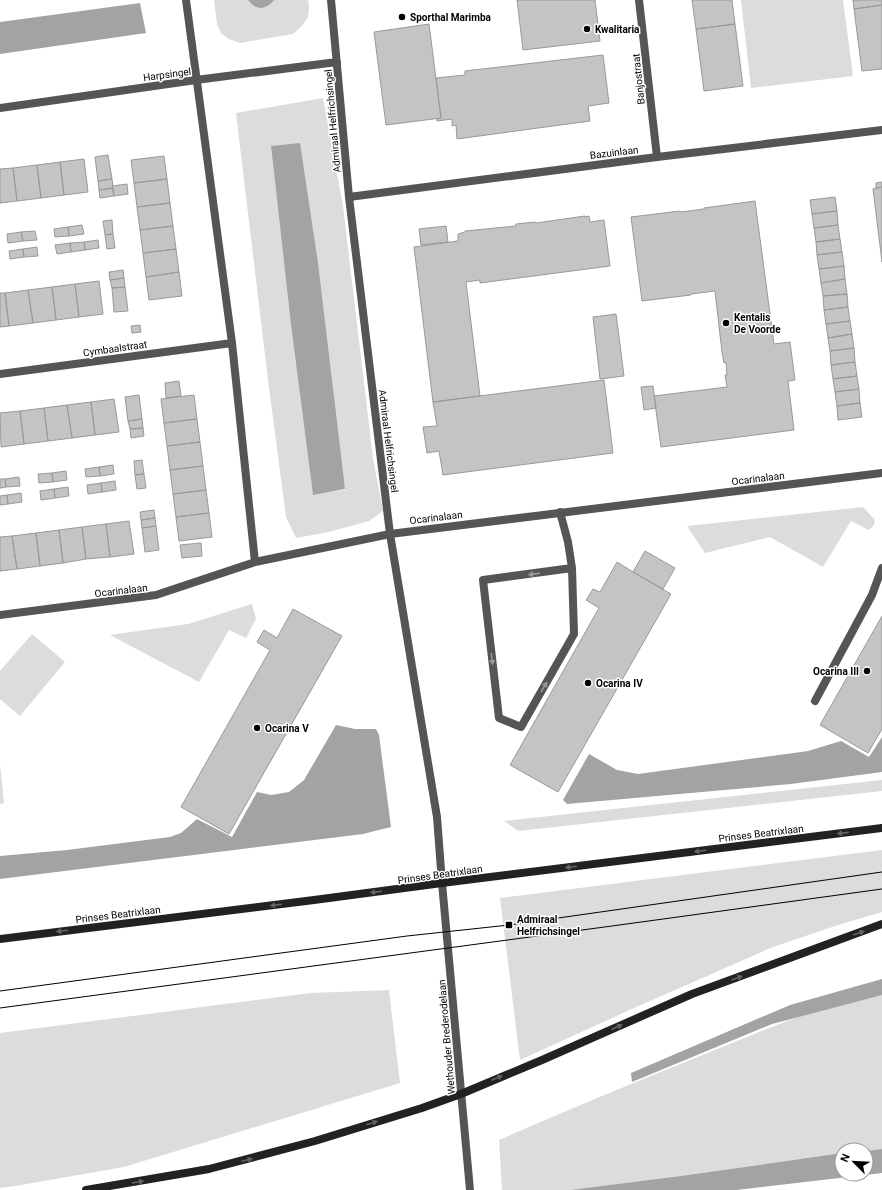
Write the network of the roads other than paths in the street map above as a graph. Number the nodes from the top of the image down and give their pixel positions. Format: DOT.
graph roads {
  1 [pos="186,0"];
  2 [pos="331,0"];
  3 [pos="640,0"];
  4 [pos="337,62"];
  5 [pos="196,80"];
  6 [pos="0,108"];
  7 [pos="882,130"];
  8 [pos="657,157"];
  9 [pos="349,197"];
  10 [pos="232,343"];
  11 [pos="0,374"];
  12 [pos="882,473"];
  13 [pos="560,512"];
  14 [pos="390,534"];
  15 [pos="255,562"];
  16 [pos="572,568"];
  17 [pos="882,568"];
  18 [pos="0,615"];
  19 [pos="815,701"];
  20 [pos="882,828"];
  21 [pos="442,883"];
  22 [pos="882,924"];
  23 [pos="0,939"];
  24 [pos="461,1094"];
  25 [pos="86,1190"];
  26 [pos="470,1190"];
  1 -- 5 [label="street"];
  2 -- 4 [label="street, Admiraal Helfrichsingel"];
  3 -- 8 [label="street, Banjostraat"];
  4 -- 5 [label="street, Harpsingel"];
  4 -- 9 [label="street, Admiraal Helfrichsingel"];
  5 -- 6 [label="street, Harpsingel"];
  5 -- 10 [label="street"];
  7 -- 8 [label="street, Bazuinlaan"];
  8 -- 9 [label="street, Bazuinlaan"];
  9 -- 14 [label="street, Admiraal Helfrichsingel"];
  10 -- 11 [label="street, Cymbaalstraat"];
  10 -- 15 [label="street"];
  12 -- 13 [label="street, Ocarinalaan"];
  13 -- 14 [label="street, Ocarinalaan"];
  13 -- 16 [label="street"];
  14 -- 15 [label="street, Ocarinalaan"];
  14 -- 21 [label="street, Admiraal Helfrichsingel"];
  15 -- 18 [label="street, Ocarinalaan"];
  16 -- 16 [label="street, one-way"];
  17 -- 19 [label="street"];
  20 -- 21 [label="main road, Prinses Beatrixlaan, one-way"];
  21 -- 23 [label="main road, Prinses Beatrixlaan, one-way"];
  21 -- 24 [label="street, Wethouder Brederodelaan"];
  24 -- 22 [label="main road, one-way"];
  25 -- 24 [label="main road, one-way"];
  24 -- 26 [label="street, Wethouder Brederodelaan"];
}
